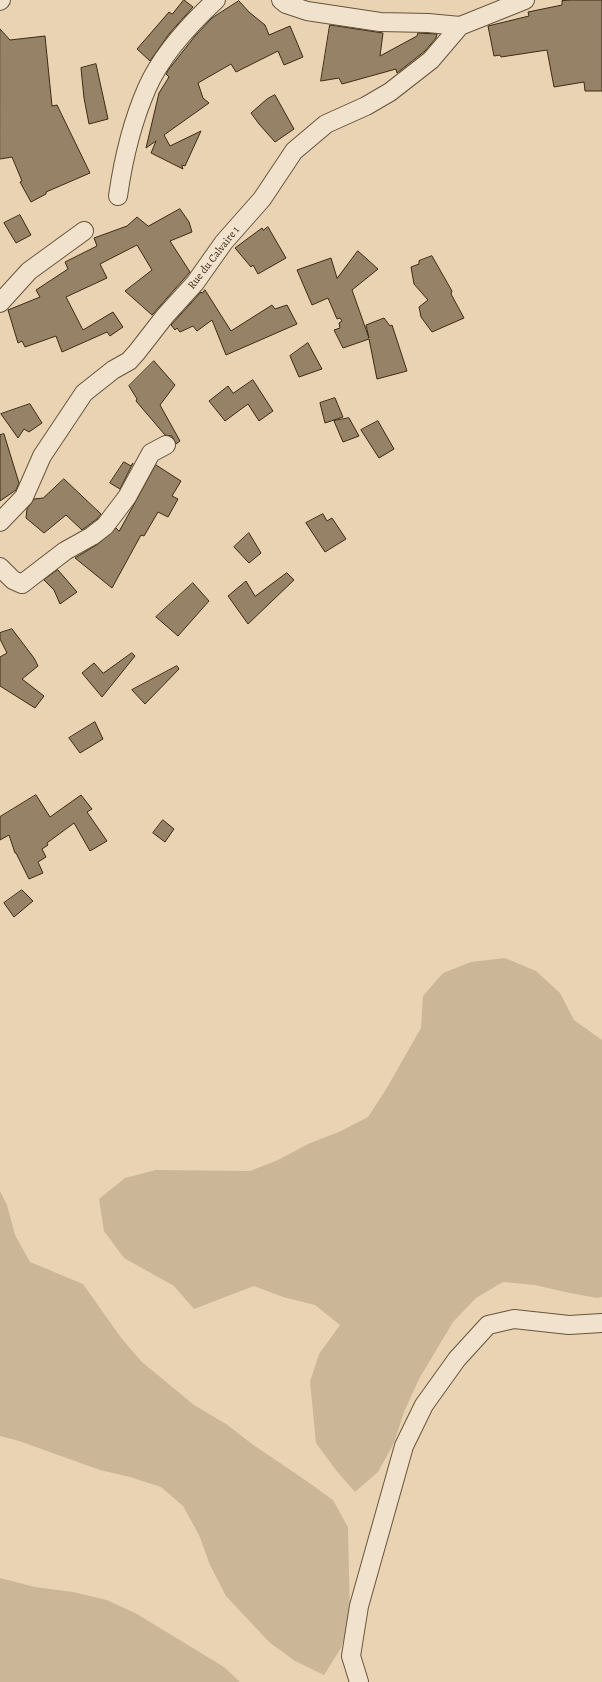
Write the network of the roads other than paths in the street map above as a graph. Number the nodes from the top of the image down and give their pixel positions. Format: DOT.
graph roads {
  1 [pos="216,0"];
  2 [pos="281,0"];
  3 [pos="525,0"];
  4 [pos="460,26"];
  5 [pos="118,196"];
  6 [pos="84,231"];
  7 [pos="0,303"];
  8 [pos="166,445"];
  9 [pos="0,522"];
  10 [pos="0,567"];
  11 [pos="602,1324"];
  12 [pos="359,1682"];
  1 -- 5 [label="street"];
  2 -- 4 [label="street, Rue du Calvaire 1"];
  3 -- 4 [label="street, Rue du Calvaire 1"];
  4 -- 9 [label="street, Rue du Calvaire 1"];
  6 -- 7 [label="street"];
  8 -- 10 [label="street"];
  11 -- 12 [label="street"];
}
